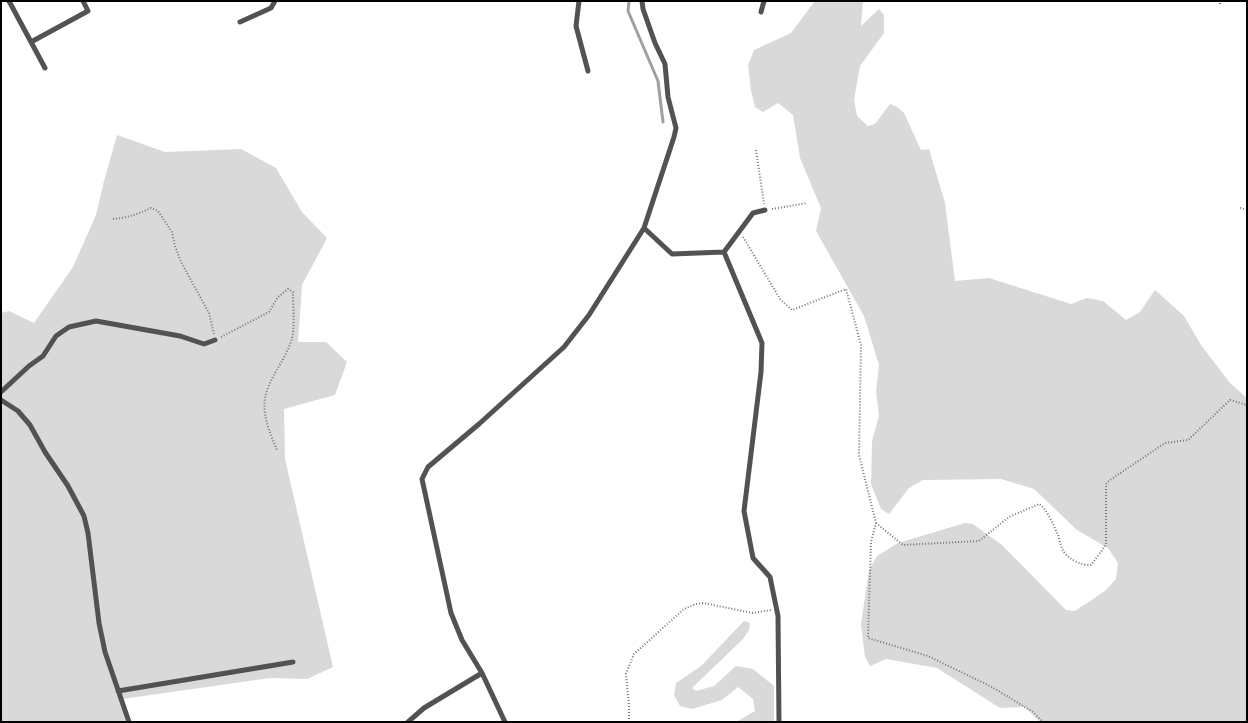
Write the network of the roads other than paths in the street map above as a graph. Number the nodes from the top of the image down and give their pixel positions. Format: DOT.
graph roads {
  1 [pos="9,1"];
  2 [pos="83,1"];
  3 [pos="276,1"];
  4 [pos="579,1"];
  5 [pos="642,1"];
  6 [pos="764,1"];
  7 [pos="761,12"];
  8 [pos="240,22"];
  9 [pos="31,42"];
  10 [pos="45,68"];
  11 [pos="588,71"];
  12 [pos="765,210"];
  13 [pos="644,228"];
  14 [pos="724,252"];
  15 [pos="215,340"];
  16 [pos="1,392"];
  17 [pos="1,400"];
  18 [pos="293,662"];
  19 [pos="482,673"];
  20 [pos="118,691"];
  21 [pos="129,722"];
  22 [pos="408,722"];
  23 [pos="505,722"];
  24 [pos="779,722"];
  1 -- 9 [label="lane"];
  2 -- 9 [label="lane"];
  3 -- 8 [label="lane"];
  4 -- 11 [label="lane"];
  5 -- 13 [label="lane"];
  6 -- 7 [label="lane"];
  9 -- 10 [label="lane"];
  12 -- 14 [label="lane"];
  13 -- 14 [label="lane"];
  13 -- 19 [label="lane"];
  14 -- 24 [label="lane"];
  15 -- 16 [label="lane"];
  17 -- 20 [label="lane"];
  18 -- 20 [label="lane"];
  19 -- 22 [label="lane"];
  19 -- 23 [label="lane"];
  20 -- 21 [label="lane"];
}
